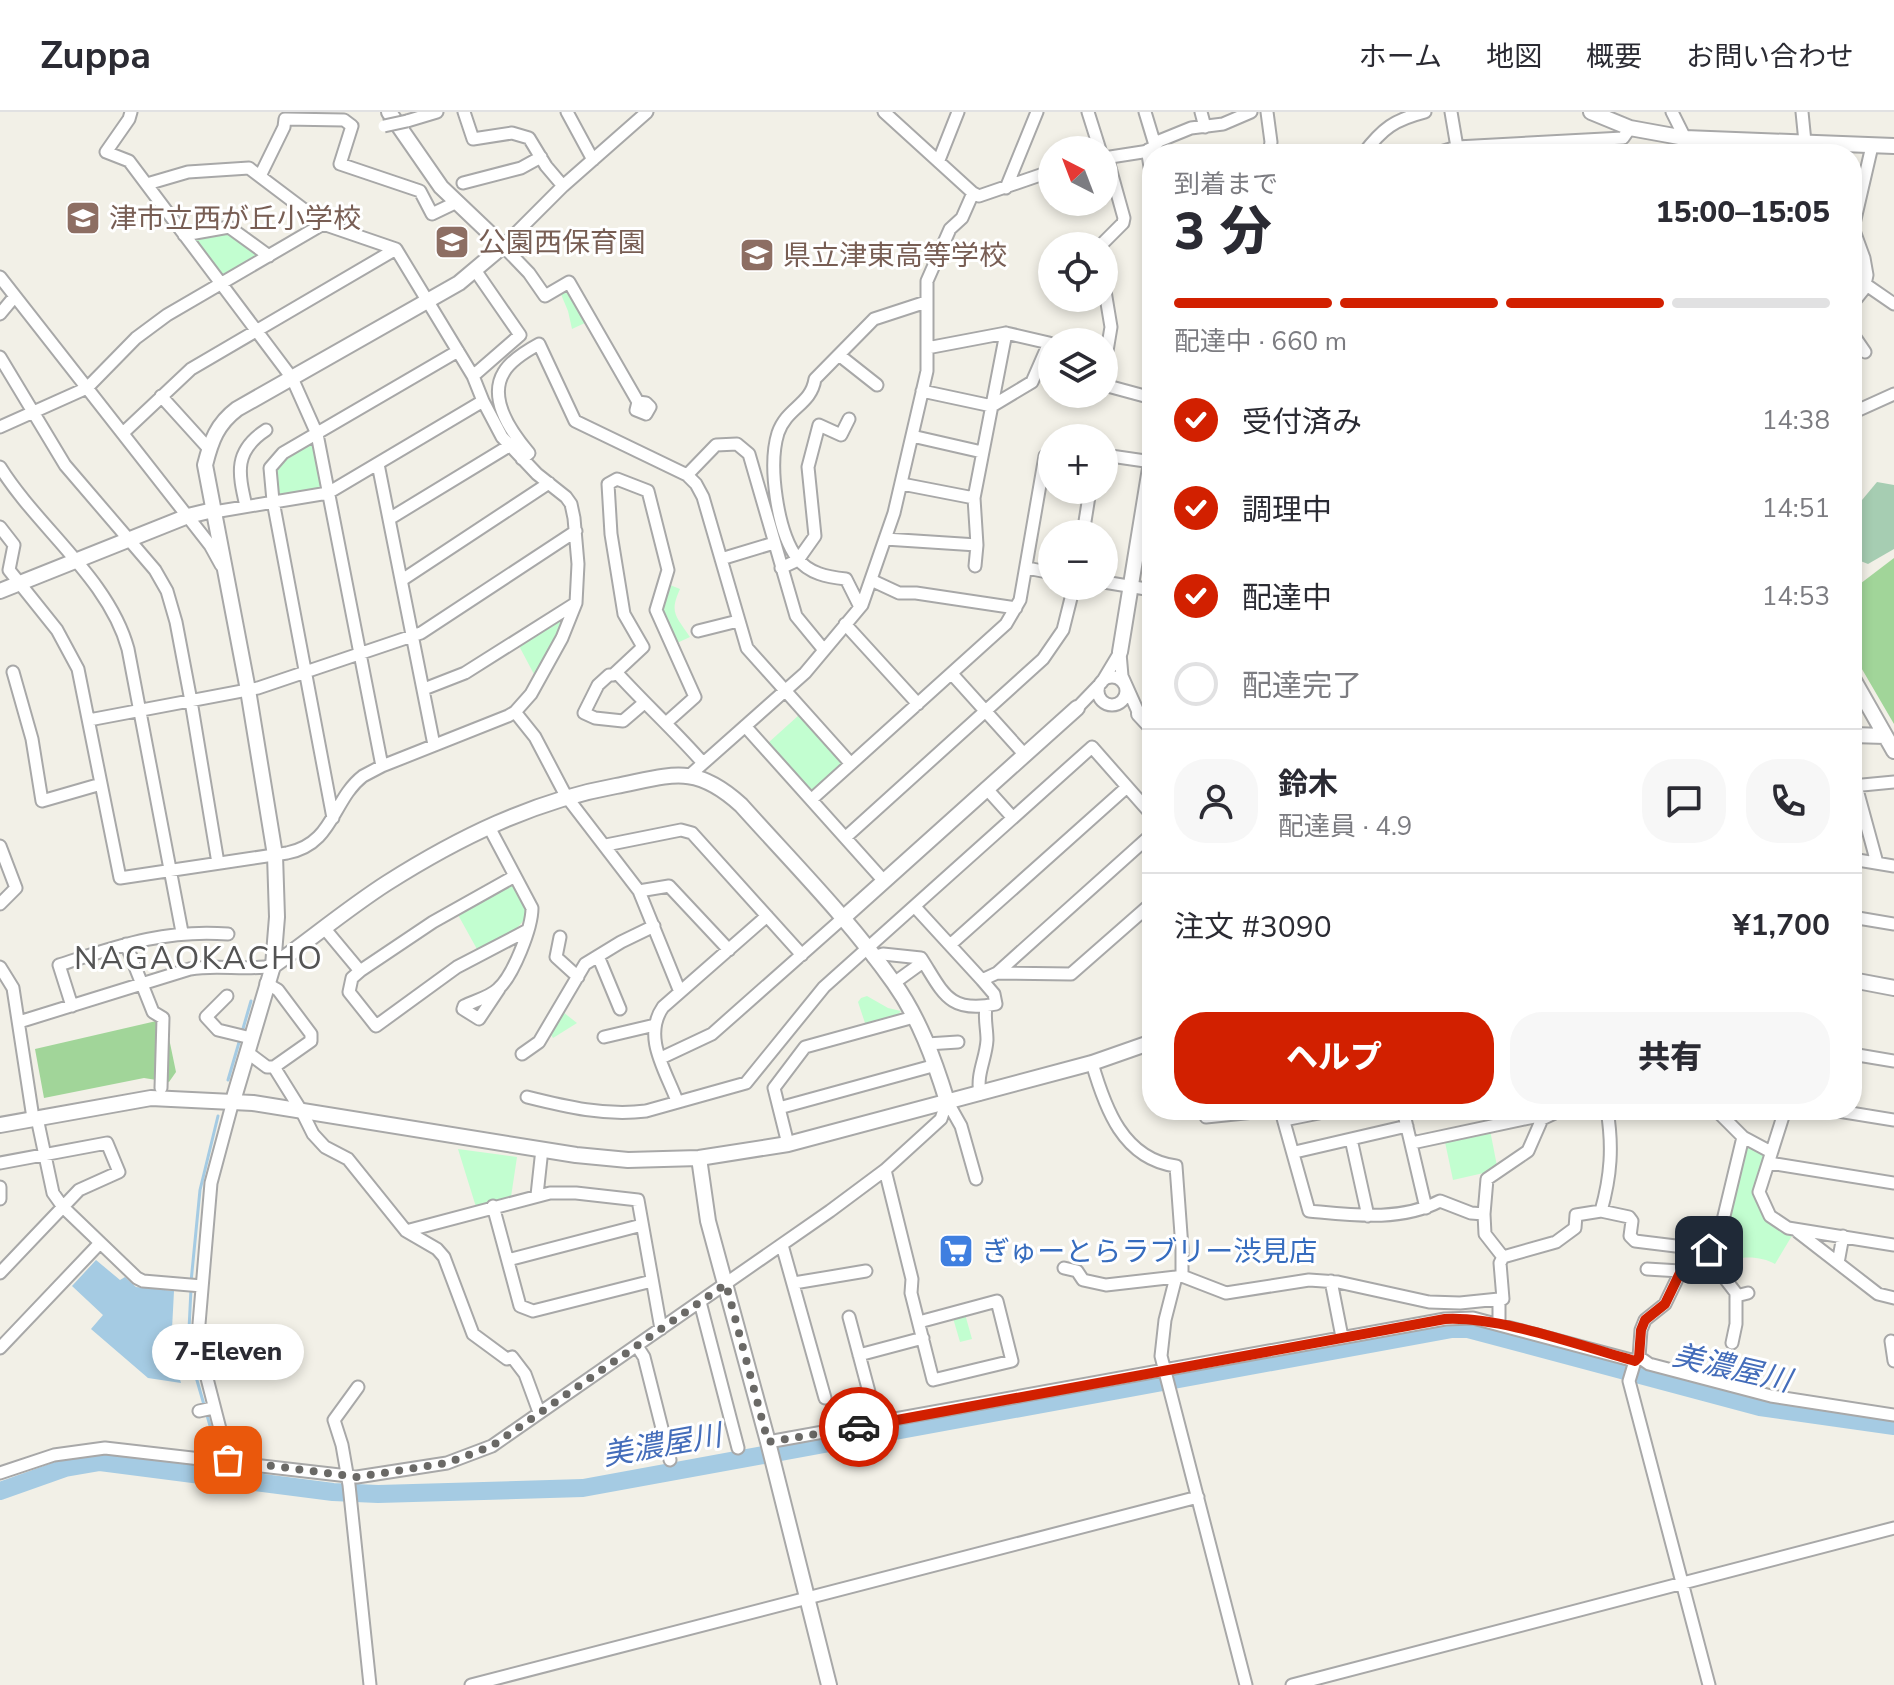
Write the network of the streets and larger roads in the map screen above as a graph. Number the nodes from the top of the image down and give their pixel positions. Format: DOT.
graph roads {
  1 [pos="131,112"];
  2 [pos="437,112"];
  3 [pos="464,112"];
  4 [pos="567,112"];
  5 [pos="647,112"];
  6 [pos="958,112"];
  7 [pos="1037,112"];
  8 [pos="1088,112"];
  9 [pos="1145,112"];
  10 [pos="1201,112"];
  11 [pos="1251,112"];
  12 [pos="1267,112"];
  13 [pos="1425,112"];
  14 [pos="1451,112"];
  15 [pos="1591,112"];
  16 [pos="1672,112"];
  17 [pos="1802,112"];
  18 [pos="888,113"];
  19 [pos="394,120"];
  20 [pos="1205,127"];
  21 [pos="1630,128"];
  22 [pos="1097,136"];
  23 [pos="1685,138"];
  24 [pos="1805,142"];
  25 [pos="1151,144"];
  26 [pos="1160,144"];
  27 [pos="1271,144"];
  28 [pos="1371,144"];
  29 [pos="1457,144"];
  30 [pos="1547,144"];
  31 [pos="1686,144"];
  32 [pos="1716,144"];
  33 [pos="1775,144"];
  34 [pos="1838,144"];
  35 [pos="1862,145"];
  36 [pos="1872,146"];
  37 [pos="1894,146"];
  38 [pos="1142,149"];
  39 [pos="1118,153"];
  40 [pos="541,157"];
  41 [pos="593,160"];
  42 [pos="939,160"];
  43 [pos="260,176"];
  44 [pos="1038,176"];
  45 [pos="463,183"];
  46 [pos="147,184"];
  47 [pos="563,186"];
  48 [pos="1862,187"];
  49 [pos="1006,188"];
  50 [pos="973,193"];
  51 [pos="1118,199"];
  52 [pos="457,202"];
  53 [pos="323,224"];
  54 [pos="1114,232"];
  55 [pos="184,235"];
  56 [pos="503,246"];
  57 [pos="396,249"];
  58 [pos="1862,253"];
  59 [pos="269,256"];
  60 [pos="475,270"];
  61 [pos="0,277"];
  62 [pos="222,284"];
  63 [pos="1865,284"];
  64 [pos="1862,289"];
  65 [pos="15,296"];
  66 [pos="429,301"];
  67 [pos="926,302"];
  68 [pos="1894,304"];
  69 [pos="0,314"];
  70 [pos="256,330"];
  71 [pos="1006,333"];
  72 [pos="927,348"];
  73 [pos="1862,348"];
  74 [pos="458,351"];
  75 [pos="1865,352"];
  76 [pos="839,355"];
  77 [pos="0,357"];
  78 [pos="473,376"];
  79 [pos="292,378"];
  80 [pos="877,385"];
  81 [pos="87,388"];
  82 [pos="1118,389"];
  83 [pos="922,391"];
  84 [pos="1894,394"];
  85 [pos="1142,395"];
  86 [pos="161,396"];
  87 [pos="483,401"];
  88 [pos="638,402"];
  89 [pos="992,406"];
  90 [pos="1862,408"];
  91 [pos="33,414"];
  92 [pos="849,419"];
  93 [pos="0,427"];
  94 [pos="266,430"];
  95 [pos="123,433"];
  96 [pos="317,434"];
  97 [pos="912,436"];
  98 [pos="509,446"];
  99 [pos="209,449"];
  100 [pos="982,452"];
  101 [pos="1118,456"];
  102 [pos="522,459"];
  103 [pos="1142,459"];
  104 [pos="378,464"];
  105 [pos="0,467"];
  106 [pos="687,475"];
  107 [pos="549,483"];
  108 [pos="902,484"];
  109 [pos="328,493"];
  110 [pos="974,498"];
  111 [pos="1038,500"];
  112 [pos="273,501"];
  113 [pos="246,506"];
  114 [pos="214,511"];
  115 [pos="188,516"];
  116 [pos="1142,517"];
  117 [pos="389,519"];
  118 [pos="0,527"];
  119 [pos="576,531"];
  120 [pos="130,539"];
  121 [pos="885,539"];
  122 [pos="774,543"];
  123 [pos="977,545"];
  124 [pos="721,559"];
  125 [pos="798,560"];
  126 [pos="75,561"];
  127 [pos="975,566"];
  128 [pos="781,568"];
  129 [pos="1027,568"];
  130 [pos="1038,570"];
  131 [pos="226,575"];
  132 [pos="402,580"];
  133 [pos="871,580"];
  134 [pos="19,583"];
  135 [pos="1118,584"];
  136 [pos="1130,586"];
  137 [pos="1142,588"];
  138 [pos="0,591"];
  139 [pos="1070,600"];
  140 [pos="576,603"];
  141 [pos="860,607"];
  142 [pos="1016,608"];
  143 [pos="738,621"];
  144 [pos="845,624"];
  145 [pos="698,631"];
  146 [pos="413,635"];
  147 [pos="824,650"];
  148 [pos="1120,652"];
  149 [pos="359,653"];
  150 [pos="13,672"];
  151 [pos="305,672"];
  152 [pos="616,672"];
  153 [pos="952,674"];
  154 [pos="1102,682"];
  155 [pos="1126,685"];
  156 [pos="424,689"];
  157 [pos="248,690"];
  158 [pos="784,691"];
  159 [pos="1862,693"];
  160 [pos="191,701"];
  161 [pos="644,703"];
  162 [pos="918,704"];
  163 [pos="1109,704"];
  164 [pos="1077,708"];
  165 [pos="140,711"];
  166 [pos="515,712"];
  167 [pos="986,712"];
  168 [pos="1139,714"];
  169 [pos="1142,717"];
  170 [pos="89,720"];
  171 [pos="667,722"];
  172 [pos="745,726"];
  173 [pos="1862,735"];
  174 [pos="1889,735"];
  175 [pos="434,745"];
  176 [pos="1894,751"];
  177 [pos="1024,754"];
  178 [pos="703,763"];
  179 [pos="851,764"];
  180 [pos="382,766"];
  181 [pos="690,775"];
  182 [pos="1894,782"];
  183 [pos="101,784"];
  184 [pos="1862,785"];
  185 [pos="1127,787"];
  186 [pos="986,788"];
  187 [pos="566,796"];
  188 [pos="812,799"];
  189 [pos="1142,804"];
  190 [pos="1862,813"];
  191 [pos="333,818"];
  192 [pos="1013,818"];
  193 [pos="489,827"];
  194 [pos="846,837"];
  195 [pos="1142,843"];
  196 [pos="606,845"];
  197 [pos="0,846"];
  198 [pos="275,855"];
  199 [pos="1862,861"];
  200 [pos="218,863"];
  201 [pos="1877,863"];
  202 [pos="1894,866"];
  203 [pos="169,870"];
  204 [pos="515,876"];
  205 [pos="883,880"];
  206 [pos="639,891"];
  207 [pos="0,904"];
  208 [pos="915,907"];
  209 [pos="1142,912"];
  210 [pos="767,916"];
  211 [pos="843,918"];
  212 [pos="1862,919"];
  213 [pos="1894,924"];
  214 [pos="654,926"];
  215 [pos="325,929"];
  216 [pos="528,930"];
  217 [pos="182,932"];
  218 [pos="228,934"];
  219 [pos="560,937"];
  220 [pos="126,944"];
  221 [pos="950,945"];
  222 [pos="729,950"];
  223 [pos="870,953"];
  224 [pos="802,955"];
  225 [pos="598,956"];
  226 [pos="923,962"];
  227 [pos="273,966"];
  228 [pos="0,967"];
  229 [pos="360,971"];
  230 [pos="997,973"];
  231 [pos="578,977"];
  232 [pos="982,980"];
  233 [pos="1862,982"];
  234 [pos="266,983"];
  235 [pos="894,983"];
  236 [pos="141,984"];
  237 [pos="1894,988"];
  238 [pos="499,989"];
  239 [pos="680,992"];
  240 [pos="227,996"];
  241 [pos="72,1006"];
  242 [pos="986,1006"];
  243 [pos="620,1009"];
  244 [pos="914,1017"];
  245 [pos="19,1022"];
  246 [pos="655,1025"];
  247 [pos="604,1037"];
  248 [pos="245,1040"];
  249 [pos="958,1042"];
  250 [pos="927,1044"];
  251 [pos="1142,1046"];
  252 [pos="522,1054"];
  253 [pos="1862,1056"];
  254 [pos="661,1058"];
  255 [pos="1894,1061"];
  256 [pos="1092,1063"];
  257 [pos="936,1065"];
  258 [pos="274,1067"];
  259 [pos="161,1088"];
  260 [pos="980,1094"];
  261 [pos="527,1097"];
  262 [pos="233,1101"];
  263 [pos="677,1101"];
  264 [pos="947,1101"];
  265 [pos="779,1108"];
  266 [pos="302,1112"];
  267 [pos="1862,1115"];
  268 [pos="35,1118"];
  269 [pos="1283,1120"];
  270 [pos="1406,1120"];
  271 [pos="1520,1120"];
  272 [pos="1542,1120"];
  273 [pos="1609,1120"];
  274 [pos="1726,1120"];
  275 [pos="1782,1120"];
  276 [pos="1894,1120"];
  277 [pos="0,1125"];
  278 [pos="1407,1126"];
  279 [pos="1743,1137"];
  280 [pos="1351,1139"];
  281 [pos="1412,1143"];
  282 [pos="788,1144"];
  283 [pos="542,1149"];
  284 [pos="1295,1152"];
  285 [pos="46,1154"];
  286 [pos="1770,1157"];
  287 [pos="699,1158"];
  288 [pos="0,1163"];
  289 [pos="885,1170"];
  290 [pos="976,1179"];
  291 [pos="1894,1183"];
  292 [pos="0,1187"];
  293 [pos="537,1195"];
  294 [pos="0,1199"];
  295 [pos="493,1206"];
  296 [pos="63,1207"];
  297 [pos="1426,1208"];
  298 [pos="1601,1211"];
  299 [pos="1484,1214"];
  300 [pos="1368,1216"];
  301 [pos="642,1225"];
  302 [pos="1794,1230"];
  303 [pos="406,1231"];
  304 [pos="1843,1236"];
  305 [pos="100,1243"];
  306 [pos="782,1245"];
  307 [pos="1894,1245"];
  308 [pos="1692,1248"];
  309 [pos="1709,1250"];
  310 [pos="1503,1257"];
  311 [pos="508,1260"];
  312 [pos="1838,1263"];
  313 [pos="1064,1268"];
  314 [pos="1647,1269"];
  315 [pos="866,1271"];
  316 [pos="1680,1271"];
  317 [pos="0,1273"];
  318 [pos="1179,1277"];
  319 [pos="652,1281"];
  320 [pos="1331,1281"];
  321 [pos="794,1283"];
  322 [pos="726,1284"];
  323 [pos="194,1286"];
  324 [pos="1748,1293"];
  325 [pos="1736,1296"];
  326 [pos="1894,1298"];
  327 [pos="1499,1299"];
  328 [pos="700,1302"];
  329 [pos="849,1317"];
  330 [pos="919,1322"];
  331 [pos="1499,1324"];
  332 [pos="661,1329"];
  333 [pos="1342,1337"];
  334 [pos="923,1338"];
  335 [pos="1891,1341"];
  336 [pos="1732,1343"];
  337 [pos="637,1346"];
  338 [pos="0,1348"];
  339 [pos="859,1355"];
  340 [pos="1637,1359"];
  341 [pos="1894,1361"];
  342 [pos="1166,1371"];
  343 [pos="358,1387"];
  344 [pos="825,1398"];
  345 [pos="873,1407"];
  346 [pos="539,1412"];
  347 [pos="1894,1415"];
  348 [pos="768,1442"];
  349 [pos="738,1448"];
  350 [pos="228,1460"];
  351 [pos="670,1460"];
  352 [pos="0,1473"];
  353 [pos="348,1481"];
  354 [pos="1198,1497"];
  355 [pos="1894,1528"];
  356 [pos="1682,1583"];
  357 [pos="807,1598"];
  358 [pos="370,1685"];
  359 [pos="471,1685"];
  360 [pos="829,1685"];
  361 [pos="1246,1685"];
  362 [pos="1292,1685"];
  363 [pos="1709,1685"];
  1 -- 46 [label="street"];
  2 -- 19 [label="street"];
  3 -- 40 [label="street"];
  4 -- 41 [label="street"];
  5 -- 41 [label="street"];
  6 -- 42 [label="street"];
  7 -- 49 [label="street"];
  8 -- 22 [label="street"];
  9 -- 25 [label="street"];
  10 -- 20 [label="street"];
  11 -- 20 [label="street"];
  12 -- 27 [label="street"];
  13 -- 28 [label="street"];
  14 -- 29 [label="street"];
  15 -- 21 [label="street"];
  16 -- 23 [label="street"];
  17 -- 24 [label="street"];
  18 -- 42 [label="street"];
  19 -- 52 [label="street"];
  20 -- 26 [label="street"];
  21 -- 23 [label="street"];
  21 -- 30 [label="street"];
  23 -- 31 [label="street"];
  23 -- 32 [label="street"];
  24 -- 33 [label="street"];
  24 -- 34 [label="street"];
  35 -- 36 [label="street"];
  36 -- 37 [label="street"];
  36 -- 48 [label="street"];
  38 -- 39 [label="street"];
  40 -- 45 [label="street"];
  40 -- 47 [label="street"];
  41 -- 47 [label="street"];
  42 -- 50 [label="street"];
  43 -- 46 [label="street"];
  43 -- 52 [label="street"];
  43 -- 53 [label="street"];
  44 -- 49 [label="street"];
  46 -- 55 [label="street"];
  47 -- 56 [label="street"];
  49 -- 50 [label="street"];
  50 -- 67 [label="street"];
  51 -- 54 [label="street"];
  52 -- 56 [label="street"];
  53 -- 57 [label="street"];
  53 -- 59 [label="street"];
  55 -- 59 [label="street"];
  55 -- 62 [label="street"];
  56 -- 60 [label="street"];
  56 -- 88 [label="street"];
  57 -- 66 [label="street"];
  57 -- 70 [label="street"];
  58 -- 63 [label="street"];
  59 -- 62 [label="street"];
  60 -- 66 [label="street"];
  60 -- 78 [label="street"];
  61 -- 65 [label="street"];
  62 -- 70 [label="street"];
  62 -- 81 [label="street"];
  63 -- 64 [label="street"];
  63 -- 68 [label="street"];
  65 -- 69 [label="street"];
  65 -- 81 [label="street"];
  66 -- 74 [label="street"];
  66 -- 79 [label="street"];
  67 -- 72 [label="street"];
  67 -- 76 [label="street"];
  70 -- 79 [label="street"];
  70 -- 86 [label="street"];
  71 -- 72 [label="street"];
  71 -- 89 [label="street"];
  71 -- 89 [label="street"];
  72 -- 83 [label="street"];
  73 -- 75 [label="street"];
  74 -- 78 [label="street"];
  74 -- 96 [label="street"];
  76 -- 80 [label="street"];
  76 -- 125 [label="street"];
  77 -- 91 [label="street"];
  78 -- 87 [label="street"];
  79 -- 96 [label="street"];
  79 -- 99 [label="street"];
  81 -- 91 [label="street"];
  81 -- 95 [label="street"];
  82 -- 85 [label="street"];
  83 -- 89 [label="street"];
  83 -- 97 [label="street"];
  84 -- 90 [label="street"];
  86 -- 95 [label="street"];
  86 -- 99 [label="street"];
  87 -- 98 [label="street"];
  87 -- 104 [label="street"];
  89 -- 100 [label="street"];
  91 -- 93 [label="street"];
  91 -- 120 [label="street"];
  92 -- 125 [label="street"];
  94 -- 113 [label="street"];
  95 -- 115 [label="street"];
  96 -- 109 [label="street"];
  96 -- 112 [label="street"];
  97 -- 100 [label="street"];
  97 -- 108 [label="street"];
  98 -- 102 [label="street"];
  98 -- 117 [label="street"];
  99 -- 114 [label="street"];
  100 -- 110 [label="street"];
  101 -- 103 [label="street"];
  102 -- 106 [label="street"];
  102 -- 107 [label="street"];
  104 -- 109 [label="street"];
  104 -- 117 [label="street"];
  105 -- 126 [label="street"];
  106 -- 122 [label="street"];
  106 -- 124 [label="street"];
  107 -- 119 [label="street"];
  107 -- 132 [label="street"];
  108 -- 110 [label="street"];
  108 -- 121 [label="street"];
  109 -- 112 [label="street"];
  109 -- 149 [label="street"];
  110 -- 123 [label="street"];
  111 -- 129 [label="street"];
  112 -- 113 [label="street"];
  112 -- 151 [label="street"];
  113 -- 114 [label="street"];
  114 -- 115 [label="street"];
  114 -- 131 [label="street"];
  115 -- 120 [label="street"];
  115 -- 131 [label="street"];
  116 -- 136 [label="street"];
  117 -- 132 [label="street"];
  118 -- 134 [label="street"];
  119 -- 140 [label="street"];
  119 -- 146 [label="street"];
  120 -- 126 [label="street"];
  120 -- 160 [label="street"];
  121 -- 123 [label="street"];
  121 -- 133 [label="street"];
  122 -- 124 [label="street"];
  122 -- 128 [label="street"];
  123 -- 127 [label="street"];
  124 -- 143 [label="street"];
  125 -- 128 [label="street"];
  125 -- 141 [label="street"];
  126 -- 134 [label="street"];
  126 -- 165 [label="street"];
  128 -- 147 [label="street"];
  129 -- 130 [label="street"];
  129 -- 142 [label="street"];
  131 -- 157 [label="street"];
  132 -- 146 [label="street"];
  133 -- 141 [label="street"];
  133 -- 142 [label="street"];
  134 -- 138 [label="street"];
  134 -- 170 [label="street"];
  135 -- 136 [label="street"];
  136 -- 137 [label="street"];
  136 -- 148 [label="street"];
  139 -- 167 [label="street"];
  140 -- 156 [label="street"];
  140 -- 166 [label="street"];
  141 -- 144 [label="street"];
  142 -- 153 [label="street"];
  143 -- 145 [label="street"];
  143 -- 158 [label="street"];
  144 -- 147 [label="street"];
  144 -- 162 [label="street"];
  146 -- 149 [label="street"];
  146 -- 156 [label="street"];
  147 -- 158 [label="street"];
  148 -- 154 [label="street"];
  148 -- 155 [label="street"];
  149 -- 151 [label="street"];
  149 -- 180 [label="street"];
  150 -- 183 [label="street"];
  151 -- 157 [label="street"];
  151 -- 191 [label="street"];
  152 -- 161 [label="street"];
  152 -- 161 [label="street"];
  152 -- 171 [label="street"];
  153 -- 162 [label="street"];
  153 -- 167 [label="street"];
  154 -- 155 [label="street"];
  154 -- 163 [label="street"];
  154 -- 164 [label="street"];
  155 -- 163 [label="street"];
  155 -- 168 [label="street"];
  156 -- 175 [label="street"];
  157 -- 160 [label="street"];
  157 -- 198 [label="street"];
  158 -- 172 [label="street"];
  158 -- 179 [label="street"];
  159 -- 174 [label="street"];
  160 -- 165 [label="street"];
  160 -- 200 [label="street"];
  161 -- 171 [label="street"];
  162 -- 179 [label="street"];
  163 -- 164 [label="street"];
  163 -- 168 [label="street"];
  164 -- 177 [label="street"];
  165 -- 170 [label="street"];
  165 -- 203 [label="street"];
  166 -- 175 [label="street"];
  166 -- 187 [label="street"];
  167 -- 177 [label="street"];
  167 -- 194 [label="street"];
  168 -- 169 [label="street"];
  170 -- 183 [label="street"];
  171 -- 178 [label="street"];
  172 -- 178 [label="street"];
  172 -- 188 [label="street"];
  173 -- 174 [label="street"];
  174 -- 176 [label="street"];
  175 -- 180 [label="street"];
  177 -- 186 [label="street"];
  178 -- 181 [label="street"];
  179 -- 188 [label="street"];
  180 -- 191 [label="street"];
  181 -- 187 [label="street"];
  181 -- 211 [label="street"];
  182 -- 184 [label="street"];
  183 -- 203 [label="street"];
  185 -- 189 [label="street"];
  185 -- 192 [label="street"];
  185 -- 221 [label="street"];
  186 -- 192 [label="street"];
  186 -- 205 [label="street"];
  187 -- 193 [label="street"];
  187 -- 196 [label="street"];
  188 -- 194 [label="street"];
  190 -- 201 [label="street"];
  191 -- 198 [label="street"];
  192 -- 208 [label="street"];
  193 -- 204 [label="street"];
  193 -- 215 [label="street"];
  194 -- 205 [label="street"];
  195 -- 230 [label="street"];
  196 -- 206 [label="street"];
  196 -- 210 [label="street"];
  197 -- 207 [label="street"];
  198 -- 200 [label="street"];
  198 -- 227 [label="street"];
  199 -- 201 [label="street"];
  200 -- 203 [label="street"];
  201 -- 202 [label="street"];
  203 -- 217 [label="street"];
  204 -- 216 [label="street"];
  204 -- 229 [label="street"];
  205 -- 211 [label="street"];
  206 -- 214 [label="street"];
  206 -- 222 [label="street"];
  208 -- 221 [label="street"];
  208 -- 223 [label="street"];
  209 -- 230 [label="street"];
  210 -- 222 [label="street"];
  210 -- 224 [label="street"];
  211 -- 223 [label="street"];
  211 -- 224 [label="street"];
  212 -- 213 [label="street"];
  214 -- 225 [label="street"];
  214 -- 239 [label="street"];
  215 -- 227 [label="street"];
  215 -- 229 [label="street"];
  216 -- 229 [label="street"];
  216 -- 238 [label="street"];
  217 -- 218 [label="street"];
  217 -- 220 [label="street"];
  219 -- 231 [label="street"];
  220 -- 236 [label="street"];
  220 -- 241 [label="street"];
  221 -- 232 [label="street"];
  222 -- 239 [label="street"];
  223 -- 226 [label="street"];
  223 -- 235 [label="street"];
  223 -- 263 [label="street"];
  224 -- 254 [label="street"];
  225 -- 231 [label="street"];
  225 -- 243 [label="street"];
  226 -- 235 [label="street"];
  226 -- 242 [label="street"];
  227 -- 234 [label="street"];
  227 -- 236 [label="street"];
  228 -- 245 [label="street"];
  230 -- 232 [label="street"];
  231 -- 252 [label="street"];
  232 -- 242 [label="street"];
  233 -- 237 [label="street"];
  234 -- 248 [label="street"];
  234 -- 258 [label="street"];
  235 -- 244 [label="street"];
  236 -- 241 [label="street"];
  236 -- 259 [label="street"];
  239 -- 246 [label="street"];
  240 -- 248 [label="street"];
  241 -- 245 [label="street"];
  242 -- 260 [label="street"];
  244 -- 250 [label="street"];
  244 -- 265 [label="street"];
  245 -- 268 [label="street"];
  246 -- 247 [label="street"];
  246 -- 254 [label="street"];
  248 -- 258 [label="street"];
  248 -- 262 [label="street"];
  249 -- 250 [label="street"];
  250 -- 257 [label="street"];
  251 -- 256 [label="street"];
  253 -- 255 [label="street"];
  254 -- 263 [label="street"];
  256 -- 260 [label="street"];
  256 -- 318 [label="street"];
  257 -- 264 [label="street"];
  257 -- 265 [label="street"];
  258 -- 266 [label="street"];
  260 -- 264 [label="street"];
  261 -- 263 [label="street"];
  262 -- 266 [label="street"];
  262 -- 268 [label="street"];
  262 -- 323 [label="street"];
  264 -- 282 [label="street"];
  264 -- 289 [label="street"];
  264 -- 290 [label="street"];
  265 -- 282 [label="street"];
  266 -- 283 [label="street"];
  266 -- 303 [label="street"];
  267 -- 276 [label="street"];
  268 -- 277 [label="street"];
  268 -- 285 [label="street"];
  269 -- 284 [label="street"];
  270 -- 278 [label="street"];
  271 -- 281 [label="street"];
  272 -- 299 [label="street"];
  273 -- 298 [label="street"];
  274 -- 279 [label="street"];
  275 -- 286 [label="street"];
  278 -- 280 [label="street"];
  278 -- 281 [label="street"];
  279 -- 286 [label="street"];
  279 -- 309 [label="street"];
  280 -- 284 [label="street"];
  280 -- 300 [label="street"];
  281 -- 297 [label="street"];
  282 -- 287 [label="street"];
  283 -- 287 [label="street"];
  283 -- 293 [label="street"];
  284 -- 300 [label="street"];
  285 -- 288 [label="street"];
  285 -- 296 [label="street"];
  285 -- 296 [label="street"];
  286 -- 291 [label="street"];
  286 -- 302 [label="street"];
  287 -- 322 [label="street"];
  289 -- 306 [label="street"];
  289 -- 330 [label="street"];
  292 -- 294 [label="street"];
  293 -- 295 [label="street"];
  293 -- 301 [label="street"];
  295 -- 303 [label="street"];
  295 -- 311 [label="street"];
  296 -- 305 [label="street"];
  296 -- 317 [label="street"];
  297 -- 299 [label="street"];
  297 -- 300 [label="street"];
  298 -- 308 [label="street"];
  298 -- 310 [label="street"];
  299 -- 310 [label="street"];
  301 -- 311 [label="street"];
  301 -- 319 [label="street"];
  302 -- 304 [label="street"];
  302 -- 312 [label="street"];
  303 -- 346 [label="street"];
  304 -- 307 [label="street"];
  304 -- 312 [label="street"];
  305 -- 323 [label="street"];
  305 -- 338 [label="street"];
  306 -- 321 [label="street"];
  306 -- 322 [label="street"];
  308 -- 309 [label="street"];
  308 -- 316 [label="street"];
  309 -- 325 [label="street"];
  310 -- 327 [label="street"];
  311 -- 319 [label="street"];
  312 -- 326 [label="street"];
  313 -- 318 [label="street"];
  314 -- 316 [label="street"];
  315 -- 321 [label="street"];
  316 -- 340 [label="street"];
  318 -- 320 [label="street"];
  318 -- 342 [label="street"];
  319 -- 332 [label="street"];
  320 -- 327 [label="street"];
  320 -- 333 [label="street"];
  321 -- 344 [label="street"];
  322 -- 328 [label="street"];
  322 -- 348 [label="street"];
  323 -- 350 [label="street"];
  324 -- 325 [label="street"];
  325 -- 336 [label="street"];
  327 -- 331 [label="street"];
  328 -- 332 [label="street"];
  328 -- 349 [label="street"];
  329 -- 339 [label="street"];
  330 -- 334 [label="street"];
  330 -- 334 [label="street"];
  331 -- 333 [label="street"];
  331 -- 340 [label="street"];
  332 -- 337 [label="street"];
  333 -- 342 [label="street"];
  334 -- 339 [label="street"];
  335 -- 341 [label="street"];
  337 -- 346 [label="street"];
  337 -- 351 [label="street"];
  339 -- 345 [label="street"];
  340 -- 347 [label="street"];
  340 -- 356 [label="street"];
  342 -- 348 [label="street"];
  342 -- 354 [label="street"];
  343 -- 353 [label="street"];
  346 -- 353 [label="street"];
  348 -- 357 [label="street"];
  350 -- 352 [label="street"];
  350 -- 353 [label="street"];
  353 -- 358 [label="street"];
  354 -- 357 [label="street"];
  354 -- 361 [label="street"];
  355 -- 356 [label="street"];
  356 -- 362 [label="street"];
  356 -- 363 [label="street"];
  357 -- 359 [label="street"];
  357 -- 360 [label="street"];
}
